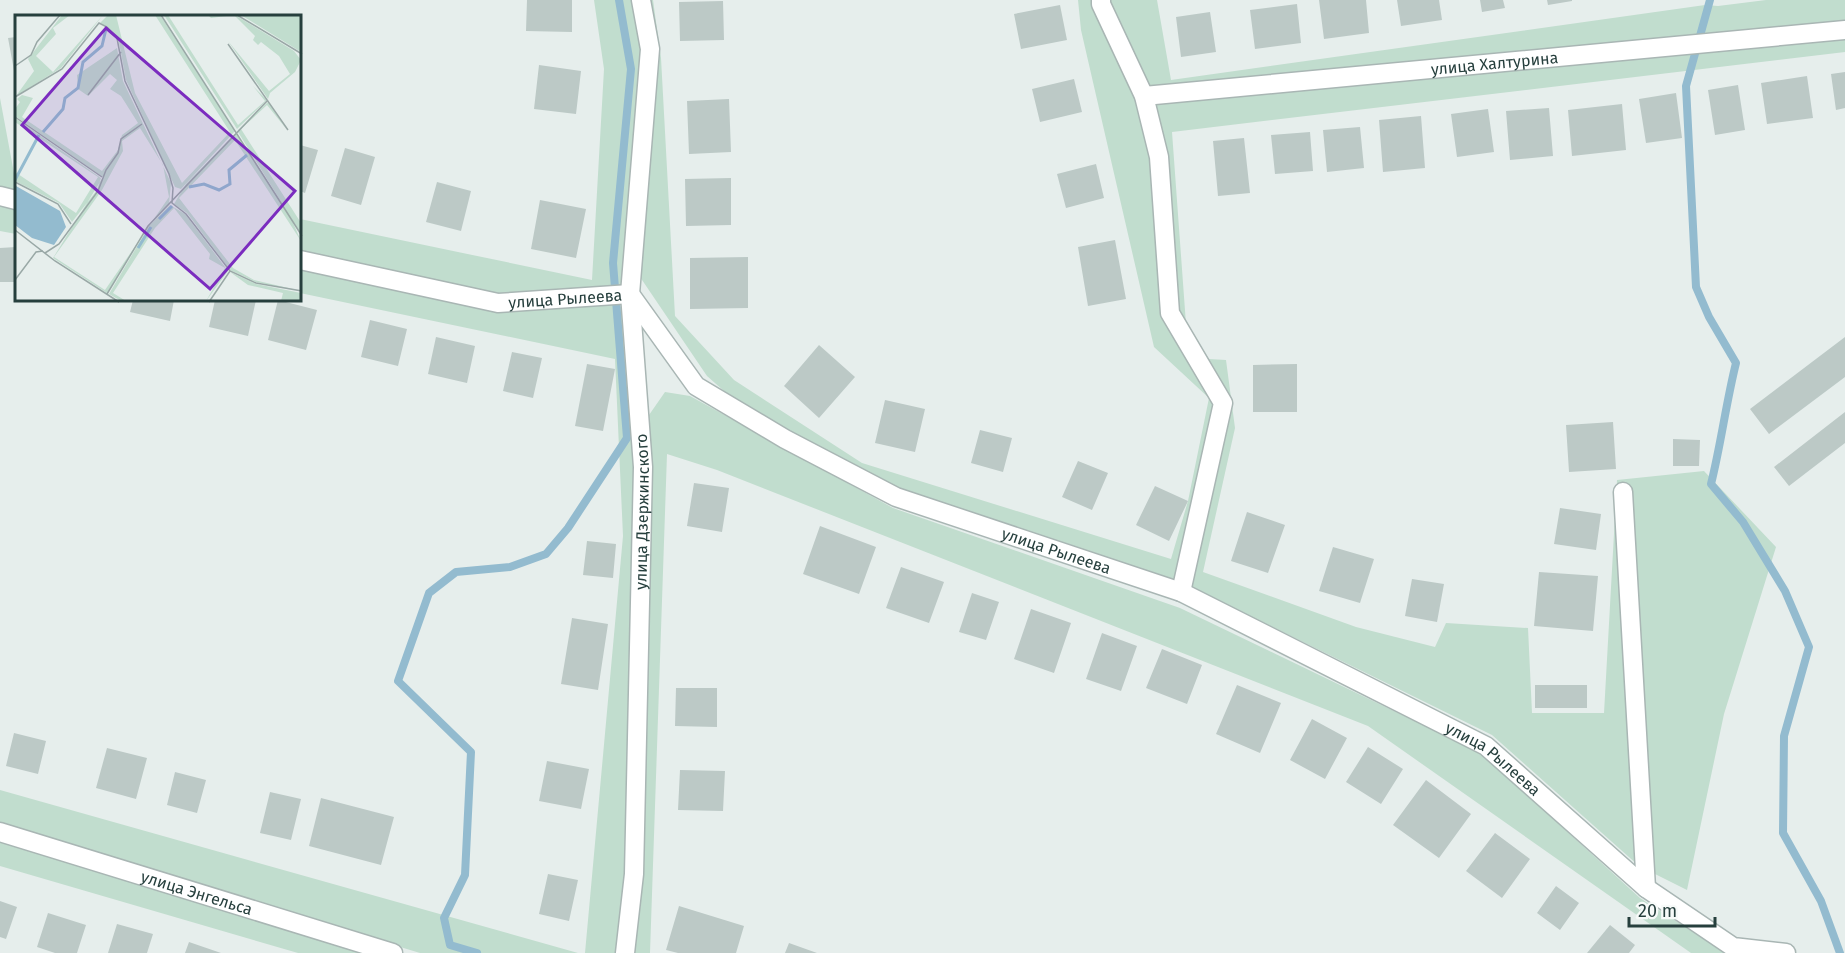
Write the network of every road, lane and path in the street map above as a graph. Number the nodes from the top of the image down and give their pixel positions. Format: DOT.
graph roads {
  1 [pos="641,0"];
  2 [pos="1101,0"];
  3 [pos="1845,30"];
  4 [pos="1144,96"];
  5 [pos="0,196"];
  6 [pos="15,200"];
  7 [pos="302,260"];
  8 [pos="630,294"];
  9 [pos="1623,492"];
  10 [pos="1181,592"];
  11 [pos="0,832"];
  12 [pos="1646,888"];
  13 [pos="393,953"];
  14 [pos="625,953"];
  15 [pos="1786,953"];
  1 -- 8 [label="street, улица Дзержинского"];
  2 -- 4 [label="street"];
  3 -- 4 [label="street, улица Халтурина"];
  4 -- 10 [label="street"];
  5 -- 6 [label="street"];
  7 -- 8 [label="street, улица Рылеева"];
  8 -- 10 [label="street, улица Рылеева"];
  8 -- 14 [label="street, улица Дзержинского"];
  9 -- 12 [label="street"];
  10 -- 12 [label="street, улица Рылеева"];
  11 -- 13 [label="street, улица Энгельса"];
  12 -- 15 [label="street, улица Рылеева"];
}
